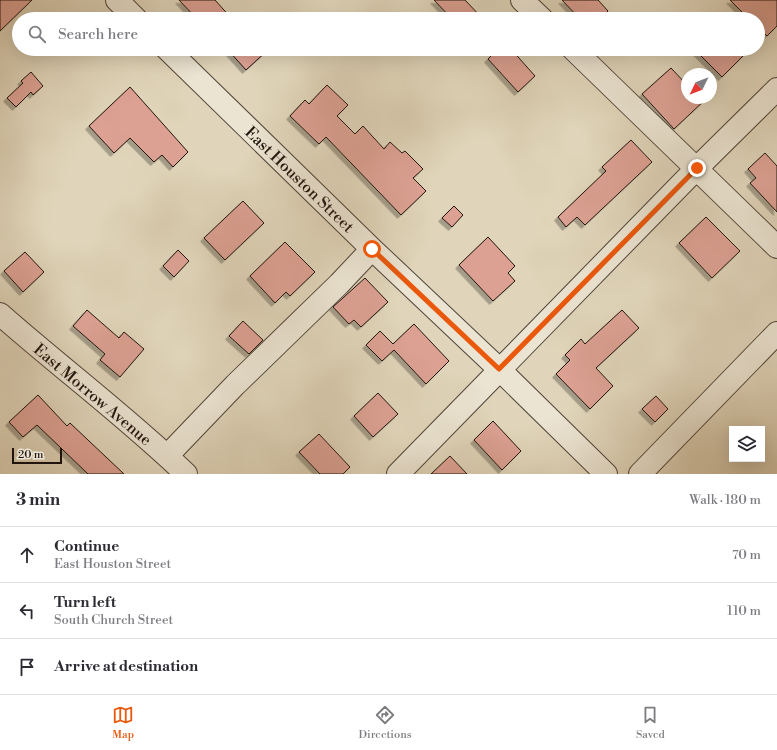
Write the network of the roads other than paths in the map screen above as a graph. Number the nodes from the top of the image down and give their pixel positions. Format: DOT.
graph roads {
  1 [pos="117,0"];
  2 [pos="522,0"];
  3 [pos="129,12"];
  4 [pos="535,12"];
  5 [pos="174,56"];
  6 [pos="580,56"];
  7 [pos="777,89"];
  8 [pos="697,168"];
  9 [pos="777,247"];
  10 [pos="372,249"];
  11 [pos="0,314"];
  12 [pos="777,333"];
  13 [pos="499,369"];
  14 [pos="167,456"];
  15 [pos="186,474"];
  16 [pos="398,474"];
  17 [pos="606,474"];
  18 [pos="640,474"];
  1 -- 3 [label="street"];
  2 -- 4 [label="street"];
  5 -- 10 [label="street, East Houston Street"];
  6 -- 8 [label="street"];
  7 -- 8 [label="street"];
  8 -- 9 [label="street"];
  8 -- 13 [label="street"];
  10 -- 13 [label="street, East Houston Street"];
  10 -- 14 [label="street"];
  11 -- 14 [label="street, East Morrow Avenue"];
  12 -- 18 [label="street"];
  13 -- 16 [label="street"];
  13 -- 17 [label="street, East Houston Street"];
  14 -- 15 [label="street, East Morrow Avenue"];
}
